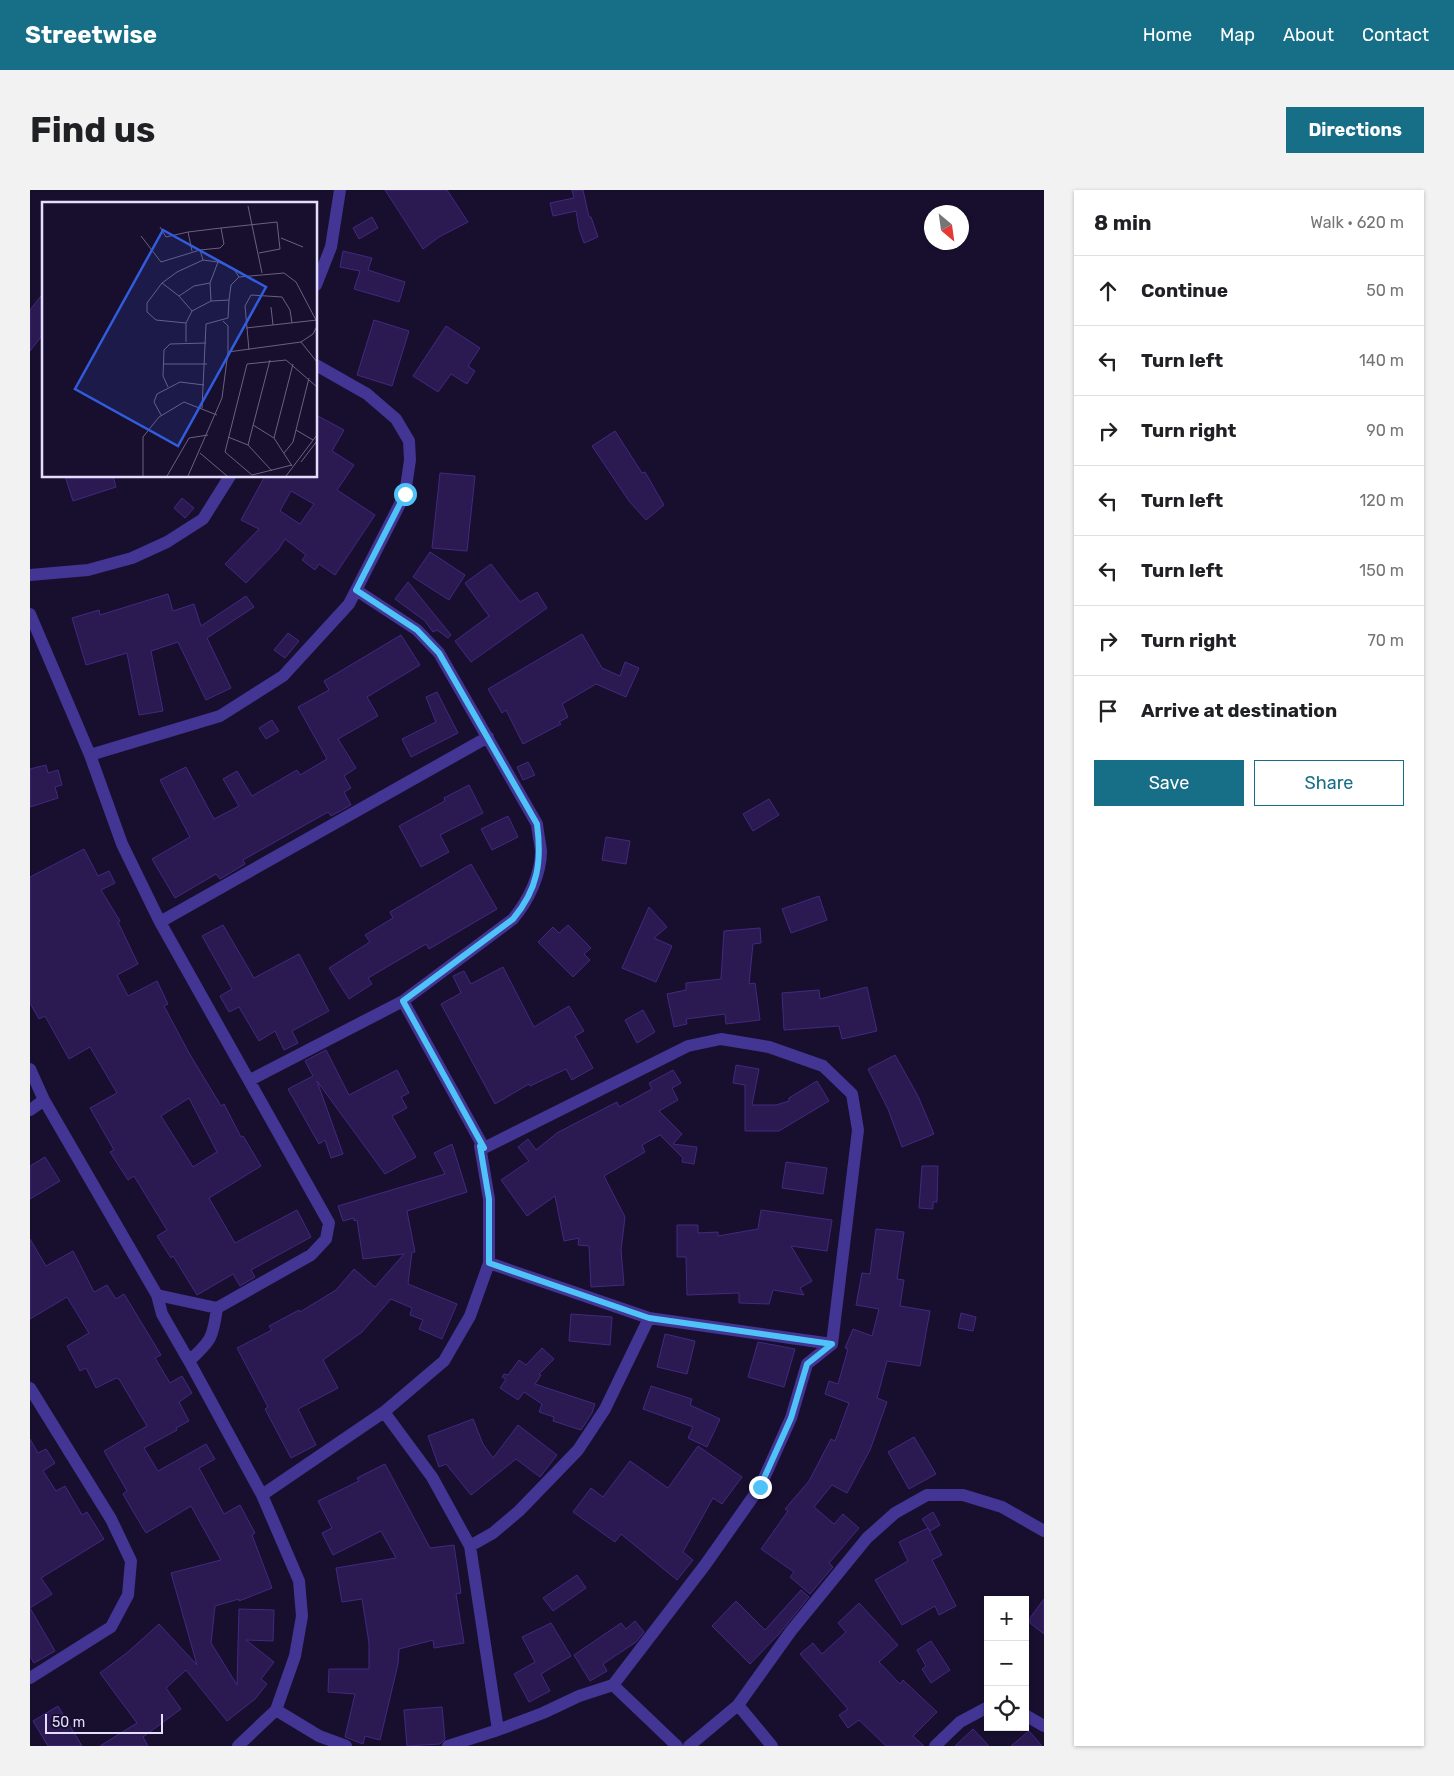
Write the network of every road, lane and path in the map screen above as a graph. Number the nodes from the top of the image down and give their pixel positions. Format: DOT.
graph roads {
  1 [pos="340,190"];
  2 [pos="318,279"];
  3 [pos="318,366"];
  4 [pos="229,478"];
  5 [pos="30,575"];
  6 [pos="356,590"];
  7 [pos="30,614"];
  8 [pos="488,737"];
  9 [pos="90,755"];
  10 [pos="160,922"];
  11 [pos="403,1001"];
  12 [pos="30,1069"];
  13 [pos="250,1080"];
  14 [pos="44,1100"];
  15 [pos="30,1110"];
  16 [pos="484,1148"];
  17 [pos="489,1263"];
  18 [pos="157,1295"];
  19 [pos="217,1308"];
  20 [pos="649,1318"];
  21 [pos="832,1344"];
  22 [pos="189,1361"];
  23 [pos="30,1388"];
  24 [pos="384,1412"];
  25 [pos="262,1495"];
  26 [pos="1044,1531"];
  27 [pos="470,1546"];
  28 [pos="30,1678"];
  29 [pos="613,1685"];
  30 [pos="738,1705"];
  31 [pos="984,1709"];
  32 [pos="276,1710"];
  33 [pos="1029,1717"];
  34 [pos="1044,1726"];
  35 [pos="498,1730"];
  36 [pos="238,1746"];
  37 [pos="346,1746"];
  38 [pos="448,1746"];
  39 [pos="676,1746"];
  40 [pos="689,1746"];
  41 [pos="772,1746"];
  42 [pos="935,1746"];
  1 -- 2 [label="street"];
  3 -- 6 [label="street"];
  4 -- 5 [label="street"];
  6 -- 8 [label="street"];
  6 -- 9 [label="street"];
  7 -- 9 [label="street"];
  8 -- 10 [label="street"];
  8 -- 11 [label="street"];
  9 -- 10 [label="street"];
  10 -- 13 [label="street"];
  11 -- 13 [label="street"];
  11 -- 16 [label="street"];
  12 -- 14 [label="street"];
  13 -- 19 [label="street"];
  14 -- 15 [label="street"];
  14 -- 18 [label="street"];
  16 -- 17 [label="street"];
  16 -- 21 [label="street"];
  17 -- 20 [label="street"];
  17 -- 24 [label="street"];
  18 -- 19 [label="street"];
  18 -- 22 [label="street"];
  19 -- 22 [label="street"];
  20 -- 21 [label="street"];
  20 -- 27 [label="street"];
  21 -- 29 [label="street"];
  22 -- 25 [label="street"];
  23 -- 28 [label="street"];
  24 -- 25 [label="street"];
  24 -- 27 [label="street"];
  25 -- 32 [label="street"];
  26 -- 30 [label="street"];
  27 -- 35 [label="street"];
  29 -- 35 [label="street"];
  29 -- 39 [label="street"];
  30 -- 40 [label="street"];
  30 -- 41 [label="street"];
  31 -- 42 [label="street"];
  32 -- 36 [label="street"];
  32 -- 37 [label="street"];
  33 -- 34 [label="street"];
  35 -- 38 [label="street"];
}
